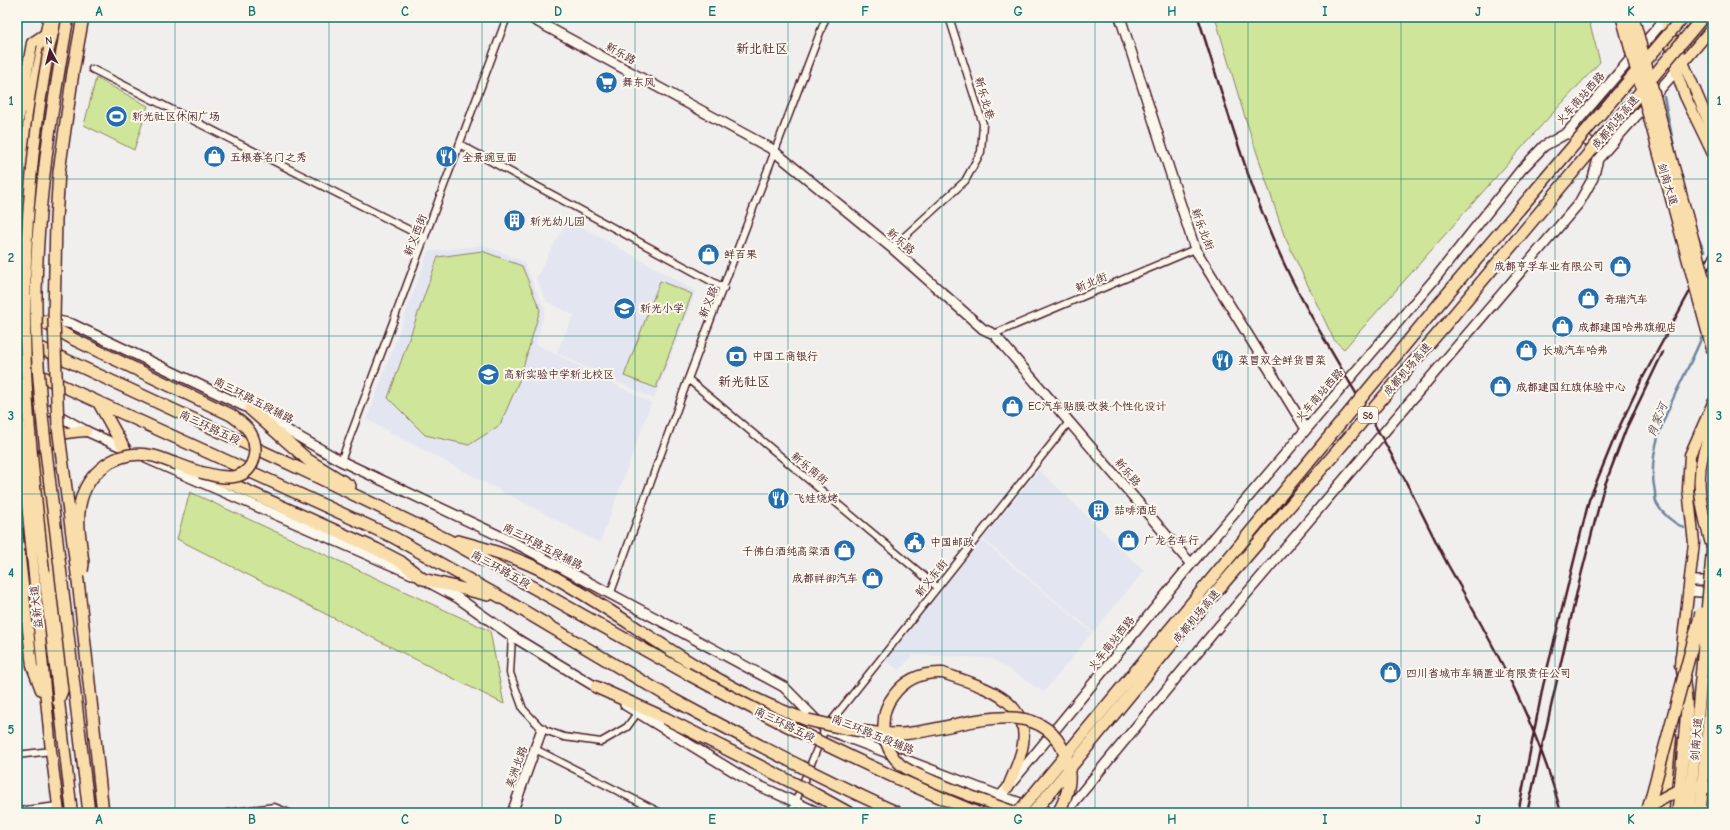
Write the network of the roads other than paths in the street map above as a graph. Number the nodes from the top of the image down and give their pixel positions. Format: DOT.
graph roads {
  1 [pos="49,17"];
  2 [pos="57,17"];
  3 [pos="68,17"];
  4 [pos="83,17"];
  5 [pos="507,17"];
  6 [pos="529,17"];
  7 [pos="826,17"];
  8 [pos="949,17"];
  9 [pos="1120,17"];
  10 [pos="1622,17"];
  11 [pos="1634,17"];
  12 [pos="1683,17"];
  13 [pos="1703,17"];
  14 [pos="1666,18"];
  15 [pos="1713,27"];
  16 [pos="44,35"];
  17 [pos="45,48"];
  18 [pos="1683,62"];
  19 [pos="92,69"];
  20 [pos="1676,71"];
  21 [pos="17,126"];
  22 [pos="1713,132"];
  23 [pos="1567,133"];
  24 [pos="460,145"];
  25 [pos="776,153"];
  26 [pos="1713,154"];
  27 [pos="1598,159"];
  28 [pos="17,224"];
  29 [pos="425,238"];
  30 [pos="892,248"];
  31 [pos="1195,249"];
  32 [pos="724,288"];
  33 [pos="17,309"];
  34 [pos="1713,314"];
  35 [pos="31,315"];
  36 [pos="994,334"];
  37 [pos="17,337"];
  38 [pos="1713,351"];
  39 [pos="17,365"];
  40 [pos="688,379"];
  41 [pos="17,392"];
  42 [pos="17,401"];
  43 [pos="99,403"];
  44 [pos="1713,403"];
  45 [pos="250,409"];
  46 [pos="1069,422"];
  47 [pos="1713,427"];
  48 [pos="1306,429"];
  49 [pos="86,431"];
  50 [pos="124,448"];
  51 [pos="341,461"];
  52 [pos="200,472"];
  53 [pos="396,515"];
  54 [pos="17,531"];
  55 [pos="440,536"];
  56 [pos="1713,545"];
  57 [pos="1713,551"];
  58 [pos="1191,564"];
  59 [pos="423,579"];
  60 [pos="1689,580"];
  61 [pos="1712,586"];
  62 [pos="937,587"];
  63 [pos="79,589"];
  64 [pos="1688,592"];
  65 [pos="610,595"];
  66 [pos="502,598"];
  67 [pos="512,636"];
  68 [pos="1681,657"];
  69 [pos="1713,678"];
  70 [pos="596,687"];
  71 [pos="46,701"];
  72 [pos="58,702"];
  73 [pos="638,712"];
  74 [pos="825,728"];
  75 [pos="542,729"];
  76 [pos="535,749"];
  77 [pos="51,751"];
  78 [pos="17,755"];
  79 [pos="1008,786"];
  80 [pos="1713,788"];
  81 [pos="1000,796"];
  82 [pos="796,802"];
  83 [pos="58,810"];
  84 [pos="17,811"];
  85 [pos="72,813"];
  86 [pos="88,813"];
  87 [pos="103,813"];
  88 [pos="227,813"];
  89 [pos="289,813"];
  90 [pos="512,813"];
  91 [pos="661,813"];
  92 [pos="791,813"];
  93 [pos="819,813"];
  94 [pos="849,813"];
  95 [pos="898,813"];
  96 [pos="978,813"];
  97 [pos="985,813"];
  98 [pos="1018,813"];
  99 [pos="1032,813"];
  100 [pos="1050,813"];
  101 [pos="1058,813"];
  102 [pos="1065,813"];
  103 [pos="1641,813"];
  104 [pos="1646,813"];
  105 [pos="1663,813"];
  106 [pos="1678,813"];
  107 [pos="1689,813"];
  108 [pos="1700,813"];
  1 -- 16 [label="main road, 益新大道"];
  2 -- 17 [label="main road, 益新大道"];
  3 -- 86 [label="highway, bridge"];
  4 -- 63 [label="highway, bridge"];
  5 -- 24 [label="street, 新义西街"];
  6 -- 25 [label="main road, 新乐路"];
  7 -- 25 [label="street, 新义路"];
  8 -- 30 [label="street, 新乐北巷"];
  9 -- 31 [label="main road, 新乐北街"];
  10 -- 38 [label="highway, 剑南大道, bridge"];
  11 -- 34 [label="highway, 剑南大道, bridge"];
  12 -- 98 [label="highway, 成都机场高速 / S6, bridge"];
  13 -- 99 [label="highway, 成都机场高速 / S6, bridge"];
  14 -- 18 [label="main road"];
  14 -- 20 [label="main road"];
  14 -- 23 [label="main road, 火车南站西路"];
  15 -- 18 [label="main road"];
  16 -- 17 [label="main road, 益新大道"];
  16 -- 21 [label="main road"];
  17 -- 28 [label="main road, 益新大道"];
  17 -- 72 [label="main road, 益新大道, bridge"];
  18 -- 20 [label="main road"];
  18 -- 22 [label="main road"];
  19 -- 29 [label="street"];
  20 -- 26 [label="main road"];
  20 -- 27 [label="main road"];
  23 -- 27 [label="main road"];
  23 -- 48 [label="main road, 火车南站西路"];
  24 -- 29 [label="street, 新义西街"];
  24 -- 32 [label="street"];
  25 -- 30 [label="main road, 新乐路"];
  25 -- 32 [label="street, 新义路"];
  27 -- 102 [label="main road"];
  29 -- 51 [label="street, 新义西街"];
  30 -- 36 [label="main road, 新乐路"];
  31 -- 36 [label="street, 新北街"];
  31 -- 48 [label="main road, 新乐北街"];
  32 -- 40 [label="street, 新义路"];
  33 -- 35 [label="main road, 南三环路五段辅路"];
  35 -- 45 [label="main road, 南三环路五段辅路"];
  35 -- 52 [label="highway, bridge"];
  36 -- 46 [label="main road, 新乐路"];
  37 -- 53 [label="highway, 南三环路五段"];
  39 -- 43 [label="highway"];
  40 -- 62 [label="street, 新乐南街"];
  40 -- 65 [label="street, 新义路"];
  41 -- 49 [label="main road"];
  42 -- 71 [label="main road, 益新大道, bridge"];
  43 -- 50 [label="highway"];
  43 -- 66 [label="highway"];
  44 -- 60 [label="main road"];
  45 -- 51 [label="main road, 南三环路五段辅路"];
  45 -- 53 [label="highway"];
  46 -- 58 [label="main road, 新乐路"];
  46 -- 62 [label="street, 新义东街"];
  47 -- 57 [label="main road"];
  48 -- 58 [label="main road, 火车南站西路"];
  49 -- 50 [label="main road"];
  49 -- 72 [label="main road"];
  50 -- 59 [label="main road"];
  51 -- 65 [label="main road, 南三环路五段辅路"];
  52 -- 59 [label="highway, bridge"];
  52 -- 63 [label="highway, bridge"];
  53 -- 55 [label="highway, 南三环路五段"];
  54 -- 71 [label="main road"];
  55 -- 96 [label="highway, 南三环路五段, bridge"];
  55 -- 101 [label="highway, bridge"];
  56 -- 61 [label="highway, 剑南大道, bridge"];
  58 -- 79 [label="main road, 火车南站西路"];
  59 -- 66 [label="highway"];
  59 -- 67 [label="main road"];
  60 -- 61 [label="main road"];
  60 -- 64 [label="main road"];
  61 -- 64 [label="main road"];
  61 -- 104 [label="highway, bridge"];
  61 -- 107 [label="highway, 剑南大道, bridge"];
  62 -- 74 [label="street, 新义东街"];
  63 -- 87 [label="highway, bridge"];
  64 -- 68 [label="main road"];
  65 -- 74 [label="main road, 南三环路五段辅路"];
  66 -- 95 [label="highway, bridge"];
  67 -- 70 [label="main road"];
  67 -- 75 [label="street"];
  68 -- 105 [label="main road"];
  68 -- 106 [label="highway, bridge"];
  69 -- 108 [label="highway, 剑南大道, bridge"];
  70 -- 73 [label="main road"];
  70 -- 94 [label="highway, bridge"];
  71 -- 77 [label="main road, 益新大道"];
  72 -- 85 [label="main road, 益新大道"];
  73 -- 75 [label="street"];
  73 -- 82 [label="main road"];
  74 -- 81 [label="main road, 南三环路五段辅路"];
  74 -- 82 [label="street, 新义东街"];
  75 -- 76 [label="main road, 美洲北路"];
  76 -- 90 [label="main road, 美洲北路"];
  76 -- 91 [label="street"];
  77 -- 78 [label="street"];
  77 -- 83 [label="main road, 益新大道"];
  79 -- 81 [label="main road, 火车南站西路"];
  79 -- 98 [label="main road, bridge"];
  80 -- 103 [label="highway, bridge"];
  81 -- 97 [label="main road, 火车南站西路"];
  81 -- 100 [label="main road, 南三环路五段辅路"];
  82 -- 92 [label="street, 新义东街"];
  82 -- 93 [label="main road"];
  83 -- 84 [label="street"];
  88 -- 89 [label="street"];
}
